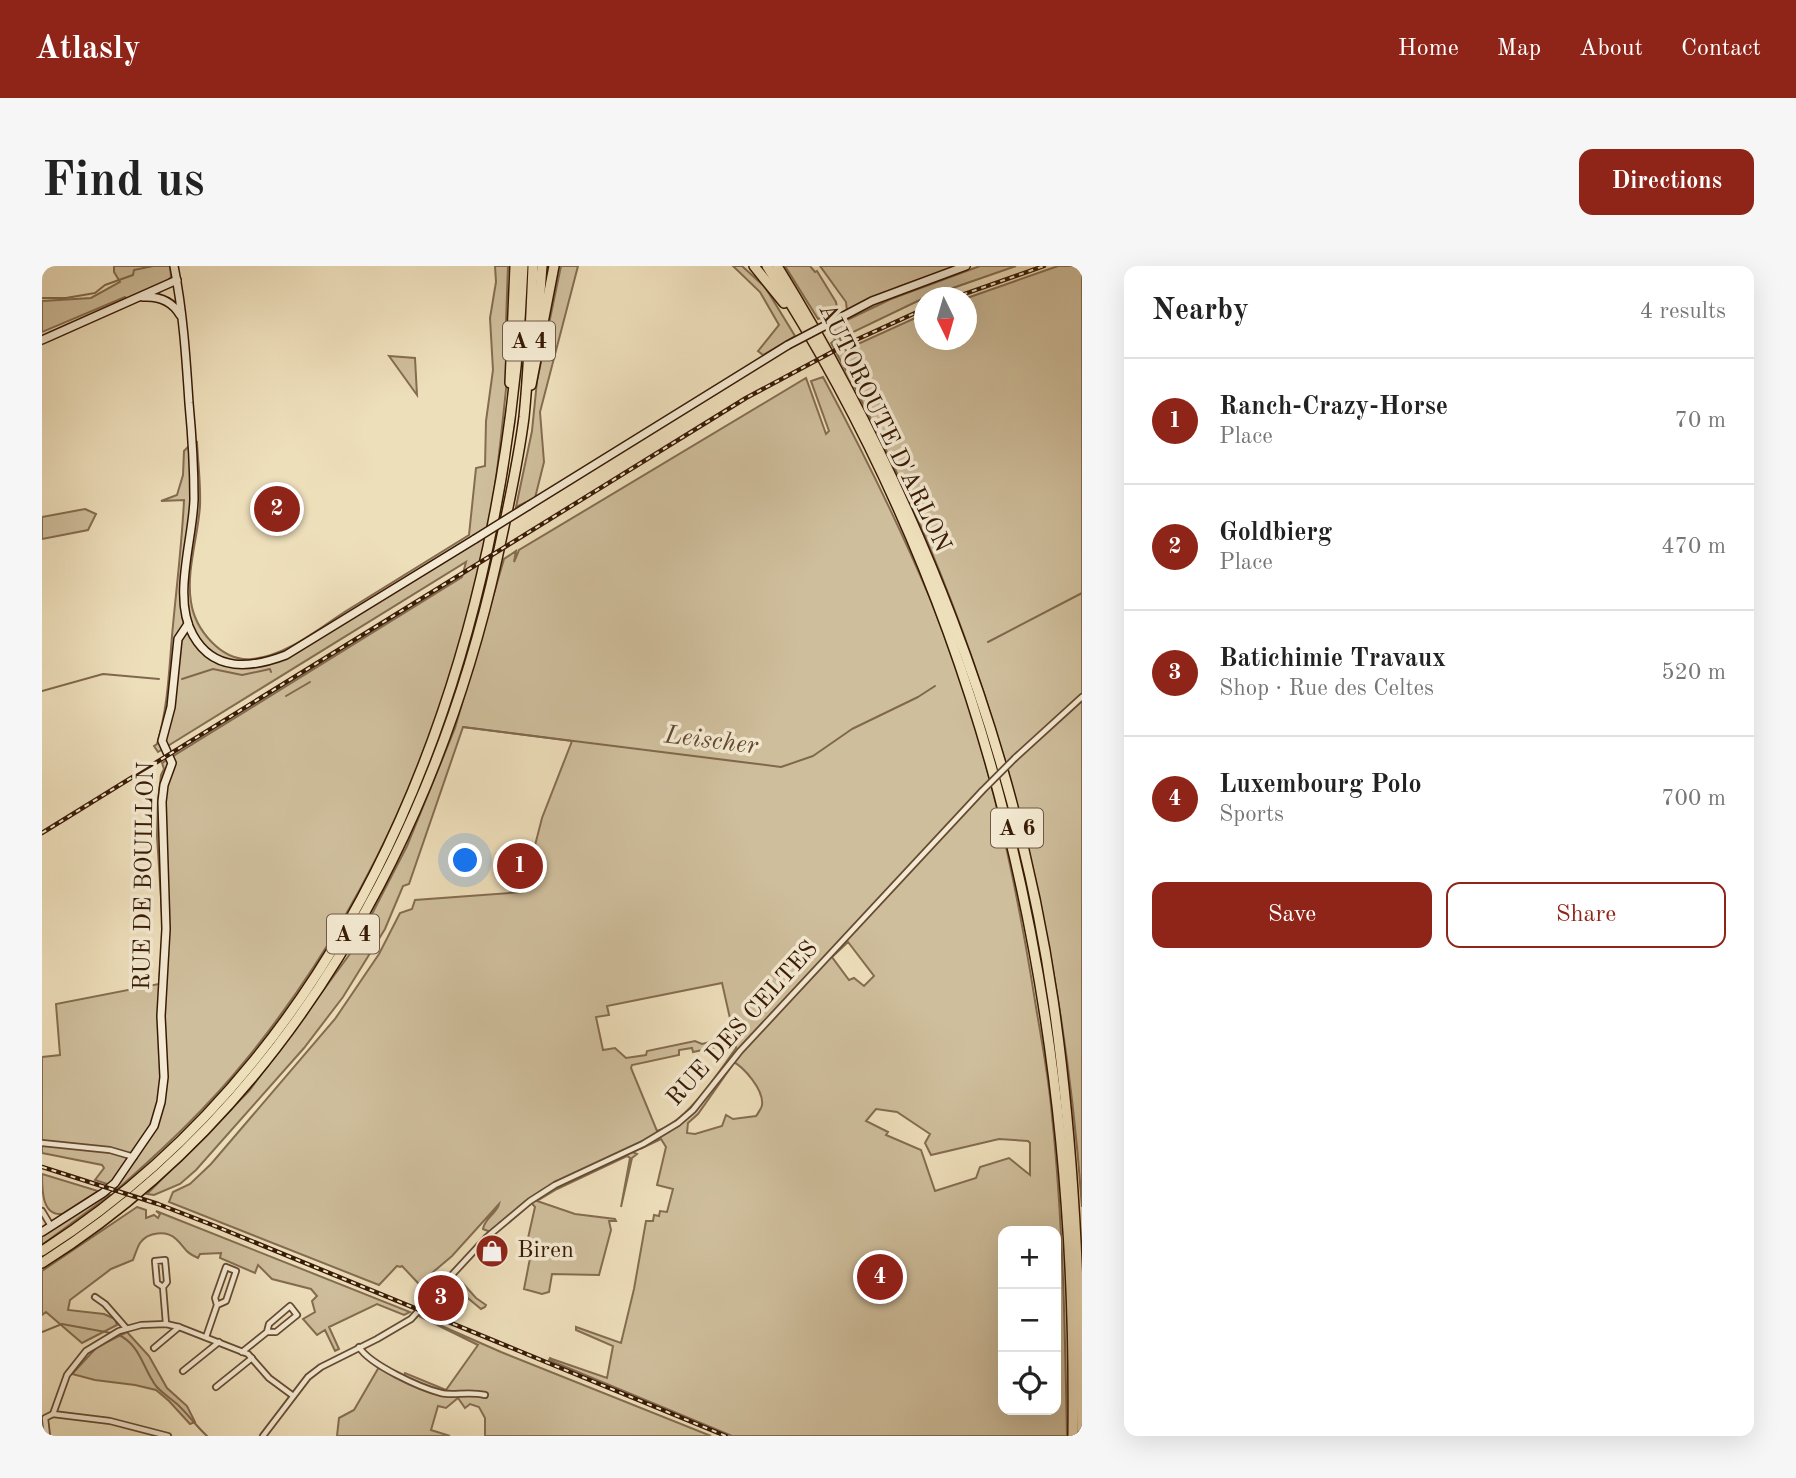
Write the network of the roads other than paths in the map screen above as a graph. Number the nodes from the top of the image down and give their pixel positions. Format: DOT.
graph roads {
  1 [pos="174,266"];
  2 [pos="514,266"];
  3 [pos="523,266"];
  4 [pos="533,266"];
  5 [pos="542,266"];
  6 [pos="554,266"];
  7 [pos="754,266"];
  8 [pos="767,266"];
  9 [pos="777,266"];
  10 [pos="965,266"];
  11 [pos="177,280"];
  12 [pos="138,298"];
  13 [pos="796,313"];
  14 [pos="182,319"];
  15 [pos="42,340"];
  16 [pos="537,349"];
  17 [pos="512,407"];
  18 [pos="524,417"];
  19 [pos="188,624"];
  20 [pos="1082,697"];
  21 [pos="42,1143"];
  22 [pos="134,1157"];
  23 [pos="42,1211"];
  24 [pos="51,1226"];
  25 [pos="42,1232"];
  26 [pos="42,1251"];
  27 [pos="42,1263"];
  28 [pos="163,1287"];
  29 [pos="95,1297"];
  30 [pos="218,1305"];
  31 [pos="166,1324"];
  32 [pos="179,1327"];
  33 [pos="126,1328"];
  34 [pos="267,1332"];
  35 [pos="206,1337"];
  36 [pos="219,1342"];
  37 [pos="154,1348"];
  38 [pos="359,1348"];
  39 [pos="242,1352"];
  40 [pos="252,1358"];
  41 [pos="183,1371"];
  42 [pos="216,1387"];
  43 [pos="292,1395"];
  44 [pos="485,1395"];
  45 [pos="53,1414"];
  46 [pos="44,1418"];
  47 [pos="160,1435"];
  48 [pos="47,1436"];
  49 [pos="168,1436"];
  50 [pos="262,1436"];
  51 [pos="1073,1436"];
  52 [pos="1082,1436"];
  1 -- 11 [label="main road, RUE DE BOUILLON"];
  2 -- 17 [label="highway, A 4"];
  3 -- 17 [label="highway, A 4"];
  4 -- 18 [label="highway, A 4"];
  5 -- 16 [label="highway"];
  6 -- 16 [label="highway"];
  7 -- 13 [label="highway, A 6"];
  8 -- 13 [label="highway, AUTOROUTE D'ARLON / A 6"];
  9 -- 52 [label="highway, AUTOROUTE D'ARLON / A 6"];
  10 -- 19 [label="main road, bridge"];
  11 -- 12 [label="main road"];
  11 -- 14 [label="main road, RUE DE BOUILLON"];
  12 -- 14 [label="main road"];
  12 -- 15 [label="main road"];
  13 -- 51 [label="highway, AUTOROUTE D'ARLON / A 6"];
  14 -- 19 [label="main road, RUE DE BOUILLON"];
  16 -- 18 [label="highway"];
  17 -- 26 [label="highway, A 4"];
  18 -- 27 [label="highway, A 4"];
  19 -- 22 [label="main road, RUE DE BOUILLON"];
  20 -- 38 [label="street, RUE DES CELTES, bridge"];
  21 -- 22 [label="street"];
  22 -- 24 [label="main road, RUE DE BOUILLON"];
  23 -- 24 [label="street"];
  24 -- 25 [label="main road, RUE DE BOUILLON"];
  28 -- 28 [label="street"];
  28 -- 31 [label="street"];
  29 -- 33 [label="street"];
  30 -- 30 [label="street"];
  30 -- 35 [label="street"];
  31 -- 32 [label="street"];
  31 -- 33 [label="street"];
  32 -- 35 [label="street"];
  32 -- 37 [label="street"];
  33 -- 45 [label="street"];
  34 -- 34 [label="street"];
  34 -- 39 [label="street"];
  35 -- 36 [label="street"];
  36 -- 39 [label="street"];
  36 -- 41 [label="street"];
  38 -- 43 [label="street, RUE DES CELTES"];
  38 -- 44 [label="street"];
  39 -- 40 [label="street"];
  40 -- 42 [label="street"];
  40 -- 43 [label="street"];
  43 -- 50 [label="street, RUE DES CELTES"];
  45 -- 46 [label="street"];
  45 -- 47 [label="street"];
  46 -- 48 [label="street"];
  47 -- 49 [label="street"];
}
